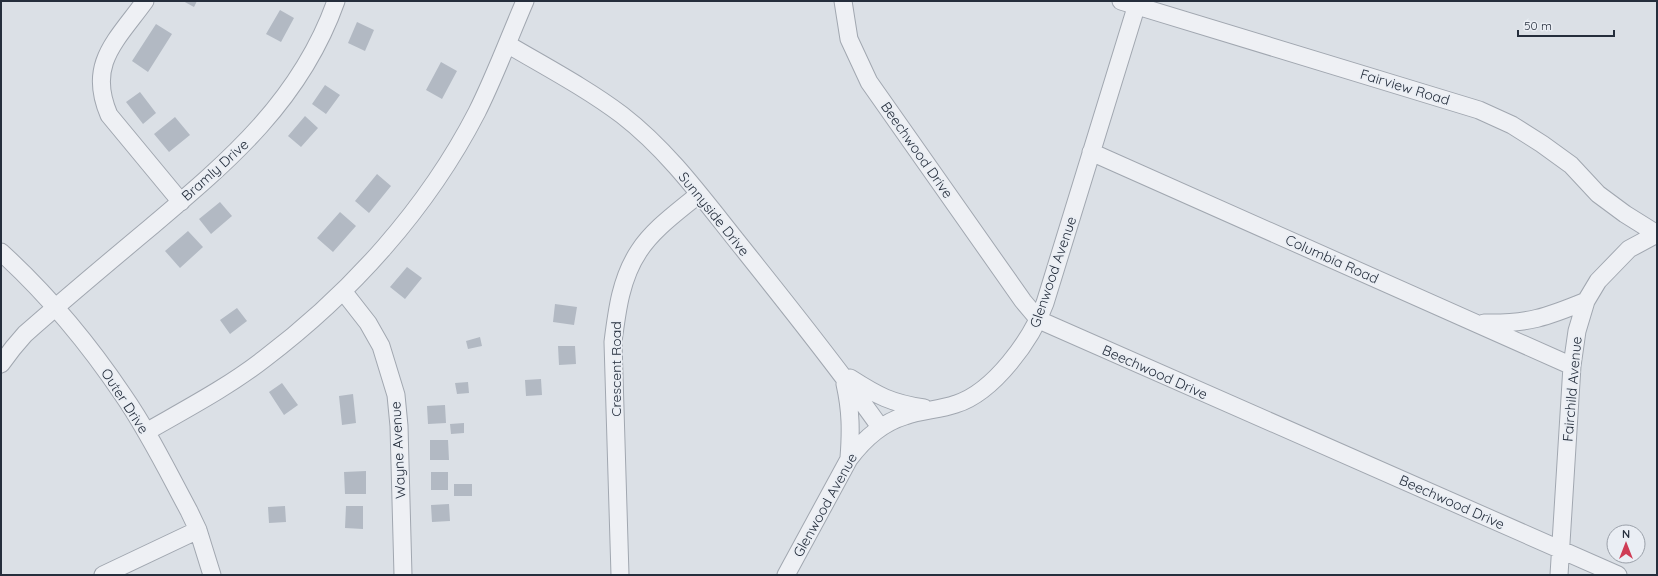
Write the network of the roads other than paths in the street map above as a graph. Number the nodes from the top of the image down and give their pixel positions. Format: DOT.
graph roads {
  1 [pos="145,1"];
  2 [pos="336,1"];
  3 [pos="525,1"];
  4 [pos="843,1"];
  5 [pos="1132,3"];
  6 [pos="506,44"];
  7 [pos="1091,152"];
  8 [pos="699,194"];
  9 [pos="181,202"];
  10 [pos="1656,234"];
  11 [pos="1,252"];
  12 [pos="343,292"];
  13 [pos="1586,301"];
  14 [pos="56,307"];
  15 [pos="1039,320"];
  16 [pos="1477,323"];
  17 [pos="1,364"];
  18 [pos="1572,366"];
  19 [pos="843,374"];
  20 [pos="935,409"];
  21 [pos="880,427"];
  22 [pos="146,432"];
  23 [pos="849,459"];
  24 [pos="198,530"];
  25 [pos="1561,550"];
  26 [pos="103,575"];
  27 [pos="212,575"];
  28 [pos="402,575"];
  29 [pos="620,575"];
  30 [pos="786,575"];
  31 [pos="1559,575"];
  32 [pos="1618,575"];
  1 -- 9 [label="street"];
  2 -- 9 [label="street, Bramly Drive"];
  3 -- 6 [label="street"];
  4 -- 15 [label="street, Beechwood Drive"];
  5 -- 7 [label="street, Glenwood Avenue"];
  5 -- 10 [label="street, Fairview Road"];
  6 -- 8 [label="street, Sunnyside Drive"];
  6 -- 12 [label="street"];
  7 -- 15 [label="street, Glenwood Avenue"];
  7 -- 16 [label="street, Columbia Road"];
  8 -- 19 [label="street, Sunnyside Drive"];
  8 -- 29 [label="street, Crescent Road"];
  9 -- 14 [label="street, Bramly Drive"];
  10 -- 13 [label="street, Fairchild Avenue"];
  11 -- 14 [label="street, Outer Drive"];
  12 -- 22 [label="street"];
  12 -- 28 [label="street, Wayne Avenue"];
  13 -- 16 [label="street"];
  13 -- 18 [label="street, Fairchild Avenue"];
  14 -- 17 [label="street, Bramly Drive"];
  14 -- 22 [label="street, Outer Drive"];
  15 -- 20 [label="street, Glenwood Avenue"];
  15 -- 25 [label="street, Beechwood Drive"];
  16 -- 18 [label="street, Columbia Road"];
  18 -- 25 [label="street, Fairchild Avenue"];
  19 -- 20 [label="street"];
  19 -- 21 [label="street, Sunnyside Drive"];
  19 -- 23 [label="street"];
  20 -- 21 [label="street, Glenwood Avenue"];
  21 -- 23 [label="street, Glenwood Avenue"];
  22 -- 24 [label="street, Outer Drive"];
  23 -- 30 [label="street, Glenwood Avenue"];
  24 -- 26 [label="street"];
  24 -- 27 [label="street, Outer Drive"];
  25 -- 31 [label="street, Fairchild Avenue"];
  25 -- 32 [label="street, Beechwood Drive"];
}
